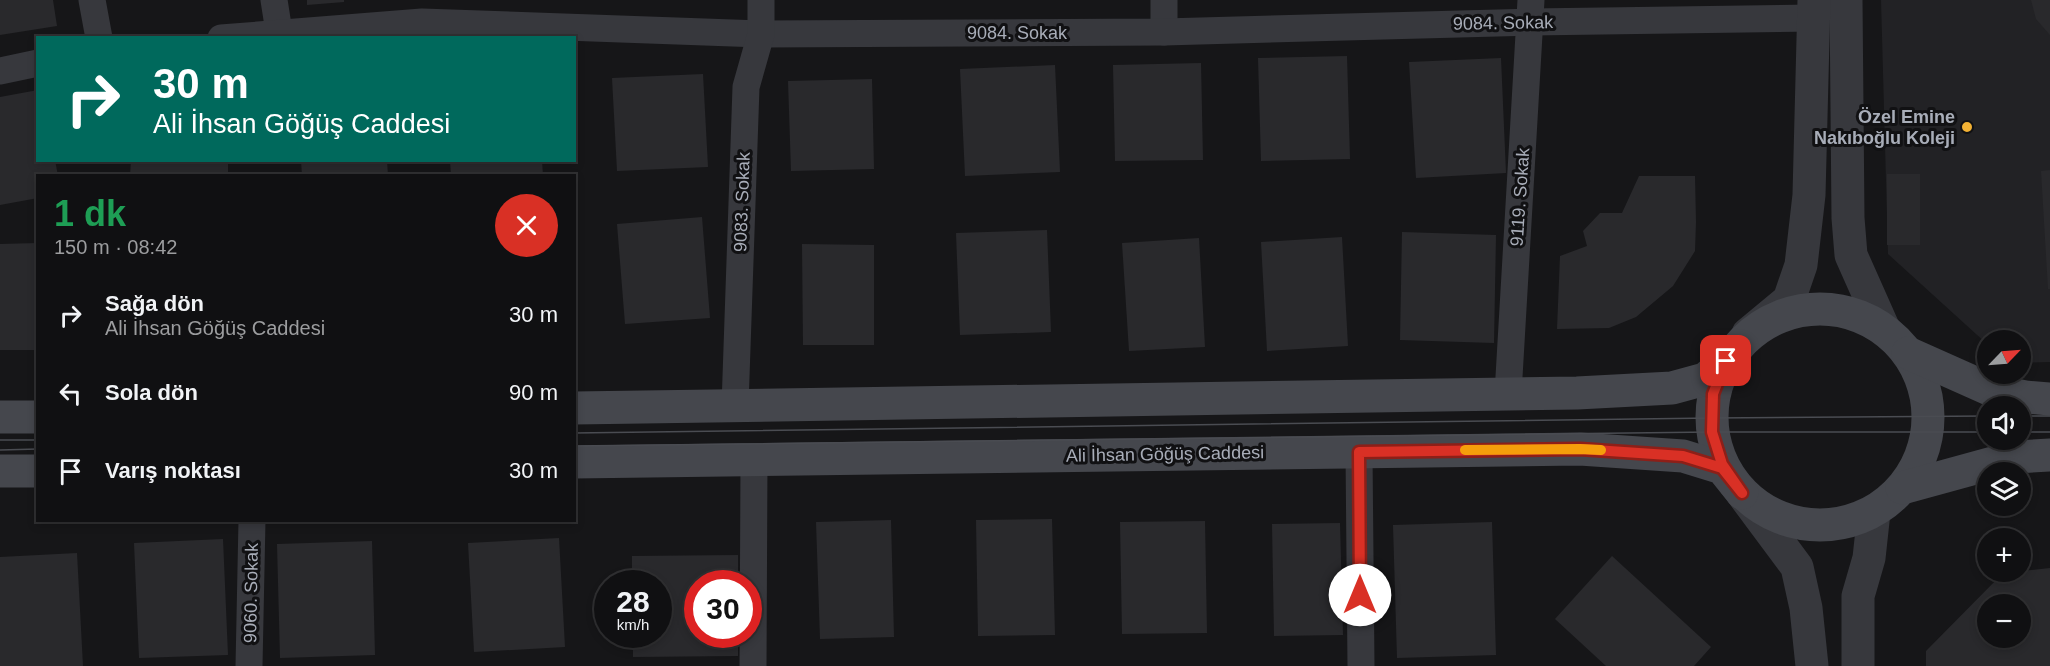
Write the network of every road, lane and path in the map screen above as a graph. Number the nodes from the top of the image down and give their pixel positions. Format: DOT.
graph roads {
  1 [pos="92,0"];
  2 [pos="274,0"];
  3 [pos="760,0"];
  4 [pos="1164,0"];
  5 [pos="1846,0"];
  6 [pos="1814,9"];
  7 [pos="1531,11"];
  8 [pos="279,32"];
  9 [pos="1164,32"];
  10 [pos="760,34"];
  11 [pos="99,36"];
  12 [pos="240,36"];
  13 [pos="36,63"];
  14 [pos="0,71"];
  15 [pos="1882,327"];
  16 [pos="1748,334"];
  17 [pos="1908,353"];
  18 [pos="1726,361"];
  19 [pos="1508,394"];
  20 [pos="2050,399"];
  21 [pos="735,406"];
  22 [pos="576,408"];
  23 [pos="0,417"];
  24 [pos="36,417"];
  25 [pos="1359,452"];
  26 [pos="2050,455"];
  27 [pos="754,460"];
  28 [pos="576,462"];
  29 [pos="0,471"];
  30 [pos="36,471"];
  31 [pos="1902,489"];
  32 [pos="1742,493"];
  33 [pos="1874,512"];
  34 [pos="252,522"];
  35 [pos="249,666"];
  36 [pos="753,666"];
  37 [pos="1361,666"];
  38 [pos="1812,666"];
  39 [pos="1858,666"];
  1 -- 11 [label="street"];
  2 -- 8 [label="street"];
  3 -- 10 [label="street, 9083. Sokak"];
  4 -- 9 [label="street"];
  5 -- 15 [label="street"];
  6 -- 7 [label="street, 9084. Sokak"];
  6 -- 16 [label="street"];
  7 -- 9 [label="street, 9084. Sokak"];
  7 -- 19 [label="street, 9119. Sokak"];
  8 -- 10 [label="street, 9084. Sokak"];
  8 -- 12 [label="street, 9084. Sokak"];
  9 -- 10 [label="street, 9084. Sokak"];
  10 -- 21 [label="street, 9083. Sokak"];
  13 -- 14 [label="street"];
  15 -- 16 [label="main road"];
  15 -- 17 [label="main road"];
  16 -- 18 [label="main road"];
  17 -- 20 [label="main road"];
  17 -- 31 [label="main road"];
  18 -- 19 [label="main road"];
  18 -- 32 [label="main road"];
  19 -- 21 [label="main road"];
  21 -- 22 [label="main road"];
  23 -- 24 [label="main road"];
  25 -- 27 [label="main road, Ali İhsan Göğüş Caddesi"];
  25 -- 32 [label="main road, Ali İhsan Göğüş Caddesi"];
  25 -- 37 [label="street"];
  26 -- 31 [label="main road"];
  27 -- 28 [label="main road, Ali İhsan Göğüş Caddesi"];
  27 -- 36 [label="street"];
  29 -- 30 [label="main road"];
  31 -- 33 [label="main road"];
  32 -- 33 [label="main road"];
  32 -- 38 [label="street"];
  33 -- 39 [label="street"];
  34 -- 35 [label="street, 9060. Sokak"];
}
